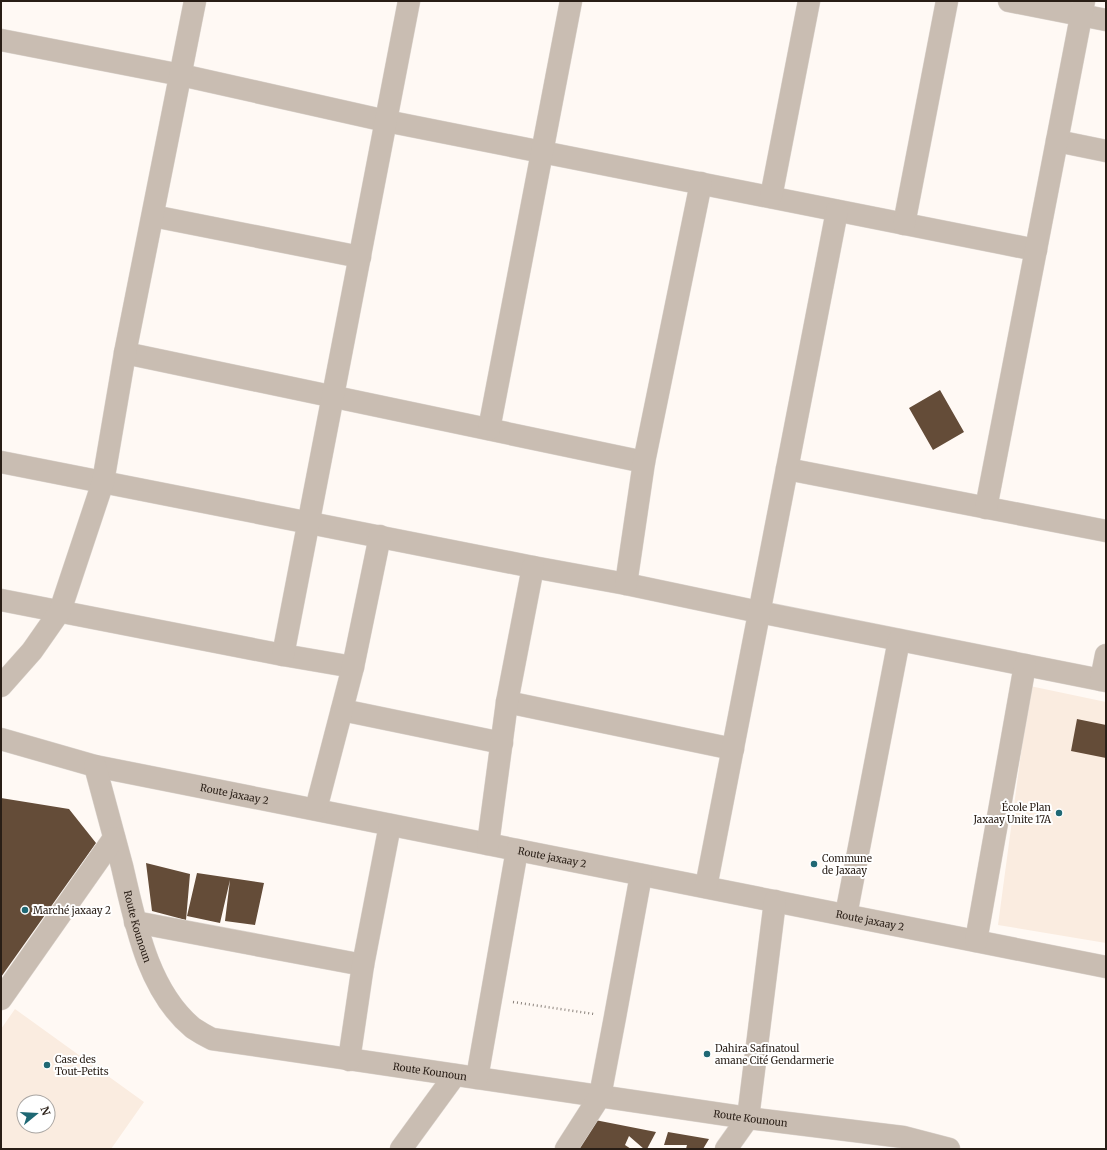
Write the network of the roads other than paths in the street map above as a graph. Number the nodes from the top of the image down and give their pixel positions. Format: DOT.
graph roads {
  1 [pos="195,1"];
  2 [pos="409,1"];
  3 [pos="571,1"];
  4 [pos="809,1"];
  5 [pos="947,1"];
  6 [pos="1009,1"];
  7 [pos="1082,8"];
  8 [pos="1106,20"];
  9 [pos="1,40"];
  10 [pos="181,75"];
  11 [pos="386,121"];
  12 [pos="1057,141"];
  13 [pos="1106,151"];
  14 [pos="542,152"];
  15 [pos="700,183"];
  16 [pos="771,198"];
  17 [pos="837,211"];
  18 [pos="153,216"];
  19 [pos="904,224"];
  20 [pos="1036,250"];
  21 [pos="360,257"];
  22 [pos="125,353"];
  23 [pos="333,396"];
  24 [pos="489,429"];
  25 [pos="1,462"];
  26 [pos="644,462"];
  27 [pos="787,469"];
  28 [pos="103,482"];
  29 [pos="986,508"];
  30 [pos="308,522"];
  31 [pos="1106,531"];
  32 [pos="380,536"];
  33 [pos="534,567"];
  34 [pos="626,584"];
  35 [pos="1,600"];
  36 [pos="60,611"];
  37 [pos="759,612"];
  38 [pos="899,640"];
  39 [pos="283,655"];
  40 [pos="1106,655"];
  41 [pos="1024,665"];
  42 [pos="353,667"];
  43 [pos="1104,680"];
  44 [pos="1,686"];
  45 [pos="507,702"];
  46 [pos="342,710"];
  47 [pos="1,740"];
  48 [pos="502,743"];
  49 [pos="27,747"];
  50 [pos="733,749"];
  51 [pos="1,757"];
  52 [pos="95,766"];
  53 [pos="316,809"];
  54 [pos="390,825"];
  55 [pos="114,838"];
  56 [pos="488,844"];
  57 [pos="517,850"];
  58 [pos="641,875"];
  59 [pos="706,887"];
  60 [pos="775,901"];
  61 [pos="846,915"];
  62 [pos="136,922"];
  63 [pos="976,941"];
  64 [pos="363,964"];
  65 [pos="1106,967"];
  66 [pos="1,999"];
  67 [pos="349,1060"];
  68 [pos="455,1075"];
  69 [pos="477,1078"];
  70 [pos="600,1096"];
  71 [pos="748,1118"];
  72 [pos="899,1143"];
  73 [pos="401,1149"];
  74 [pos="566,1149"];
  75 [pos="726,1149"];
  76 [pos="949,1149"];
  1 -- 10 [label="street"];
  2 -- 11 [label="street"];
  3 -- 14 [label="street"];
  4 -- 16 [label="street"];
  5 -- 19 [label="street"];
  6 -- 7 [label="street"];
  7 -- 8 [label="street"];
  7 -- 12 [label="street"];
  9 -- 10 [label="street"];
  10 -- 11 [label="street"];
  10 -- 18 [label="street"];
  11 -- 14 [label="street"];
  11 -- 21 [label="street"];
  12 -- 13 [label="street"];
  12 -- 20 [label="street"];
  14 -- 15 [label="street"];
  14 -- 24 [label="street"];
  15 -- 16 [label="street"];
  15 -- 26 [label="street"];
  16 -- 17 [label="street"];
  17 -- 19 [label="street"];
  17 -- 27 [label="street"];
  18 -- 21 [label="street"];
  18 -- 22 [label="street"];
  19 -- 20 [label="street"];
  20 -- 29 [label="street"];
  21 -- 23 [label="street"];
  22 -- 23 [label="street"];
  22 -- 28 [label="street"];
  23 -- 24 [label="street"];
  23 -- 30 [label="street"];
  24 -- 26 [label="street"];
  25 -- 28 [label="street"];
  26 -- 34 [label="street"];
  27 -- 29 [label="street"];
  27 -- 37 [label="street"];
  28 -- 30 [label="street"];
  28 -- 36 [label="street"];
  29 -- 31 [label="street"];
  30 -- 32 [label="street"];
  30 -- 39 [label="street"];
  32 -- 33 [label="street"];
  32 -- 42 [label="street"];
  33 -- 34 [label="street"];
  33 -- 45 [label="street"];
  34 -- 37 [label="street"];
  35 -- 36 [label="street"];
  36 -- 39 [label="street"];
  36 -- 44 [label="street"];
  37 -- 38 [label="street"];
  37 -- 50 [label="street"];
  38 -- 41 [label="street"];
  38 -- 61 [label="street"];
  39 -- 42 [label="street"];
  40 -- 43 [label="street"];
  41 -- 43 [label="street"];
  41 -- 63 [label="street"];
  42 -- 46 [label="street"];
  45 -- 48 [label="street"];
  45 -- 50 [label="street"];
  46 -- 48 [label="street"];
  46 -- 53 [label="street"];
  47 -- 49 [label="street, Route jaxaay 2"];
  48 -- 56 [label="street"];
  49 -- 51 [label="street"];
  49 -- 52 [label="street, Route jaxaay 2"];
  50 -- 59 [label="street"];
  52 -- 53 [label="street, Route jaxaay 2"];
  52 -- 55 [label="street, Route Kounoun"];
  53 -- 54 [label="street, Route jaxaay 2"];
  54 -- 56 [label="street, Route jaxaay 2"];
  54 -- 64 [label="street"];
  55 -- 62 [label="street, Route Kounoun"];
  55 -- 66 [label="street"];
  56 -- 57 [label="street, Route jaxaay 2"];
  57 -- 58 [label="street, Route jaxaay 2"];
  57 -- 69 [label="street"];
  58 -- 59 [label="street, Route jaxaay 2"];
  58 -- 70 [label="street"];
  59 -- 60 [label="street, Route jaxaay 2"];
  60 -- 61 [label="street, Route jaxaay 2"];
  60 -- 71 [label="street"];
  61 -- 63 [label="street, Route jaxaay 2"];
  62 -- 64 [label="street"];
  62 -- 67 [label="street, Route Kounoun"];
  63 -- 65 [label="street, Route jaxaay 2"];
  64 -- 67 [label="street"];
  67 -- 68 [label="street, Route Kounoun"];
  68 -- 69 [label="street, Route Kounoun"];
  68 -- 73 [label="street"];
  69 -- 70 [label="street, Route Kounoun"];
  70 -- 71 [label="street, Route Kounoun"];
  70 -- 74 [label="street"];
  71 -- 72 [label="street, Route Kounoun"];
  71 -- 75 [label="street"];
  72 -- 76 [label="street, Route Kounoun"];
}
